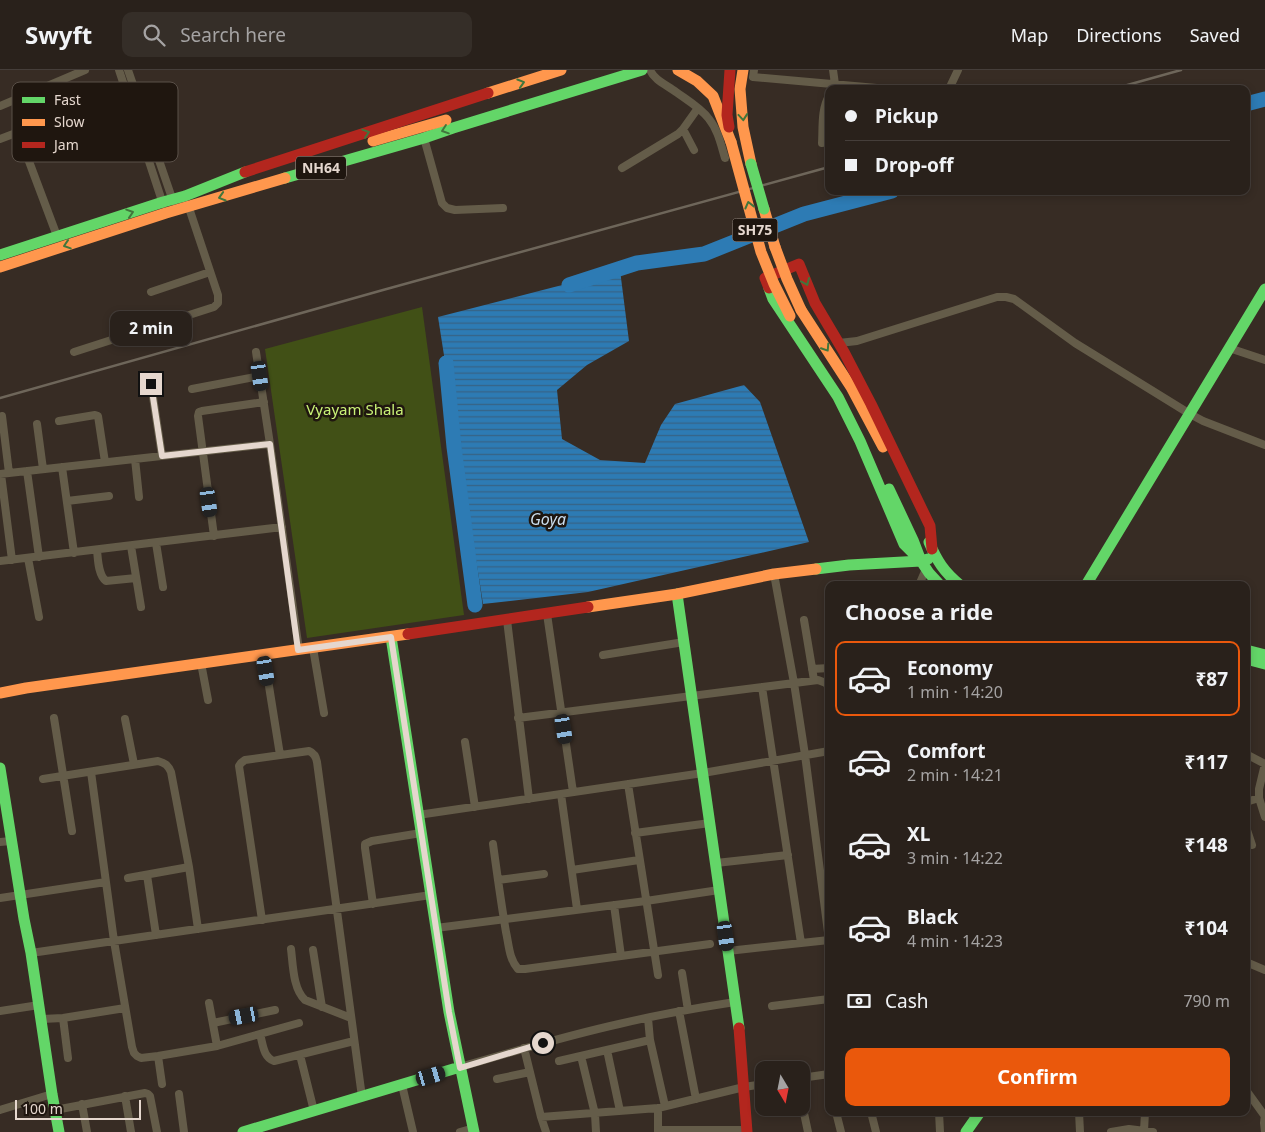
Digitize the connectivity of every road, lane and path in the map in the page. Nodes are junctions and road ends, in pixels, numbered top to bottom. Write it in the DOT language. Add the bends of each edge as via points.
graph roads {
  1 [pos="85,70"];
  2 [pos="119,70"];
  3 [pos="561,70"];
  4 [pos="611,70"];
  5 [pos="642,70"];
  6 [pos="650,70"];
  7 [pos="678,70"];
  8 [pos="730,70"];
  9 [pos="754,70"];
  10 [pos="833,70"];
  11 [pos="958,70"];
  12 [pos="744,72"];
  13 [pos="57,82"];
  14 [pos="126,82"];
  15 [pos="827,85"];
  16 [pos="836,85"];
  17 [pos="951,85"];
  18 [pos="12,101"];
  19 [pos="825,104"];
  20 [pos="0,106"];
  21 [pos="698,108"];
  22 [pos="684,128"];
  23 [pos="12,134"];
  24 [pos="0,138"];
  25 [pos="424,138"];
  26 [pos="731,142"];
  27 [pos="822,143"];
  28 [pos="694,150"];
  29 [pos="725,158"];
  30 [pos="29,162"];
  31 [pos="154,162"];
  32 [pos="622,168"];
  33 [pos="250,188"];
  34 [pos="186,202"];
  35 [pos="169,207"];
  36 [pos="503,208"];
  37 [pos="57,236"];
  38 [pos="0,255"];
  39 [pos="0,267"];
  40 [pos="210,272"];
  41 [pos="1265,288"];
  42 [pos="152,292"];
  43 [pos="841,348"];
  44 [pos="1229,348"];
  45 [pos="74,352"];
  46 [pos="256,352"];
  47 [pos="1265,360"];
  48 [pos="260,376"];
  49 [pos="151,384"];
  50 [pos="192,389"];
  51 [pos="264,402"];
  52 [pos="1190,414"];
  53 [pos="2,416"];
  54 [pos="58,421"];
  55 [pos="37,424"];
  56 [pos="3,444"];
  57 [pos="270,444"];
  58 [pos="1265,445"];
  59 [pos="203,451"];
  60 [pos="162,456"];
  61 [pos="135,459"];
  62 [pos="106,462"];
  63 [pos="62,467"];
  64 [pos="43,469"];
  65 [pos="28,471"];
  66 [pos="10,473"];
  67 [pos="0,474"];
  68 [pos="109,496"];
  69 [pos="139,497"];
  70 [pos="67,501"];
  71 [pos="282,528"];
  72 [pos="214,536"];
  73 [pos="156,543"];
  74 [pos="131,546"];
  75 [pos="97,550"];
  76 [pos="74,553"];
  77 [pos="934,553"];
  78 [pos="39,557"];
  79 [pos="28,558"];
  80 [pos="12,560"];
  81 [pos="0,561"];
  82 [pos="923,565"];
  83 [pos="774,574"];
  84 [pos="136,578"];
  85 [pos="920,581"];
  86 [pos="937,581"];
  87 [pos="954,581"];
  88 [pos="1088,581"];
  89 [pos="163,587"];
  90 [pos="677,594"];
  91 [pos="141,607"];
  92 [pos="547,614"];
  93 [pos="40,617"];
  94 [pos="507,620"];
  95 [pos="804,620"];
  96 [pos="391,637"];
  97 [pos="684,642"];
  98 [pos="313,648"];
  99 [pos="298,650"];
  100 [pos="1250,651"];
  101 [pos="264,655"];
  102 [pos="603,655"];
  103 [pos="1265,655"];
  104 [pos="1250,660"];
  105 [pos="201,663"];
  106 [pos="1265,664"];
  107 [pos="812,668"];
  108 [pos="825,668"];
  109 [pos="814,680"];
  110 [pos="794,683"];
  111 [pos="825,683"];
  112 [pos="762,687"];
  113 [pos="0,693"];
  114 [pos="692,696"];
  115 [pos="208,700"];
  116 [pos="324,713"];
  117 [pos="562,713"];
  118 [pos="54,718"];
  119 [pos="518,718"];
  120 [pos="125,719"];
  121 [pos="465,742"];
  122 [pos="825,752"];
  123 [pos="280,755"];
  124 [pos="805,755"];
  125 [pos="1250,756"];
  126 [pos="773,761"];
  127 [pos="134,764"];
  128 [pos="1265,764"];
  129 [pos="0,768"];
  130 [pos="91,772"];
  131 [pos="703,773"];
  132 [pos="63,776"];
  133 [pos="42,779"];
  134 [pos="628,784"];
  135 [pos="573,792"];
  136 [pos="561,794"];
  137 [pos="529,798"];
  138 [pos="1259,798"];
  139 [pos="1250,801"];
  140 [pos="475,807"];
  141 [pos="418,815"];
  142 [pos="1265,816"];
  143 [pos="710,823"];
  144 [pos="72,831"];
  145 [pos="421,833"];
  146 [pos="635,833"];
  147 [pos="1250,839"];
  148 [pos="6,842"];
  149 [pos="493,844"];
  150 [pos="1252,845"];
  151 [pos="788,855"];
  152 [pos="639,860"];
  153 [pos="716,863"];
  154 [pos="189,867"];
  155 [pos="572,870"];
  156 [pos="544,874"];
  157 [pos="147,875"];
  158 [pos="128,878"];
  159 [pos="498,880"];
  160 [pos="106,882"];
  161 [pos="719,890"];
  162 [pos="20,895"];
  163 [pos="431,895"];
  164 [pos="0,898"];
  165 [pos="646,901"];
  166 [pos="373,904"];
  167 [pos="614,904"];
  168 [pos="336,909"];
  169 [pos="577,909"];
  170 [pos="825,909"];
  171 [pos="504,919"];
  172 [pos="262,920"];
  173 [pos="436,928"];
  174 [pos="198,929"];
  175 [pos="156,935"];
  176 [pos="114,940"];
  177 [pos="825,940"];
  178 [pos="801,943"];
  179 [pos="710,944"];
  180 [pos="291,950"];
  181 [pos="313,950"];
  182 [pos="654,951"];
  183 [pos="728,951"];
  184 [pos="31,953"];
  185 [pos="621,956"];
  186 [pos="1250,964"];
  187 [pos="1265,970"];
  188 [pos="682,973"];
  189 [pos="658,975"];
  190 [pos="825,999"];
  191 [pos="735,1002"];
  192 [pos="209,1003"];
  193 [pos="39,1005"];
  194 [pos="772,1006"];
  195 [pos="322,1007"];
  196 [pos="126,1008"];
  197 [pos="275,1010"];
  198 [pos="688,1010"];
  199 [pos="0,1011"];
  200 [pos="679,1011"];
  201 [pos="42,1018"];
  202 [pos="63,1018"];
  203 [pos="351,1018"];
  204 [pos="648,1018"];
  205 [pos="213,1022"];
  206 [pos="299,1023"];
  207 [pos="260,1034"];
  208 [pos="650,1040"];
  209 [pos="354,1041"];
  210 [pos="217,1046"];
  211 [pos="524,1048"];
  212 [pos="607,1050"];
  213 [pos="300,1055"];
  214 [pos="158,1056"];
  215 [pos="581,1056"];
  216 [pos="68,1058"];
  217 [pos="559,1061"];
  218 [pos="460,1068"];
  219 [pos="530,1072"];
  220 [pos="825,1075"];
  221 [pos="810,1077"];
  222 [pos="497,1079"];
  223 [pos="162,1084"];
  224 [pos="402,1085"];
  225 [pos="755,1085"];
  226 [pos="744,1087"];
  227 [pos="52,1094"];
  228 [pos="179,1094"];
  229 [pos="1250,1095"];
  230 [pos="125,1096"];
  231 [pos="362,1097"];
  232 [pos="696,1099"];
  233 [pos="82,1104"];
  234 [pos="661,1107"];
  235 [pos="0,1110"];
  236 [pos="55,1110"];
  237 [pos="314,1111"];
  238 [pos="620,1111"];
  239 [pos="595,1114"];
  240 [pos="1265,1115"];
  241 [pos="805,1116"];
  242 [pos="837,1116"];
  243 [pos="872,1116"];
  244 [pos="939,1116"];
  245 [pos="977,1116"];
  246 [pos="1079,1116"];
  247 [pos="1145,1116"];
  248 [pos="541,1118"];
  249 [pos="474,1130"];
  250 [pos="658,1131"];
  251 [pos="747,1131"];
  252 [pos="1144,1131"];
  253 [pos="60,1132"];
  254 [pos="87,1132"];
  255 [pos="131,1132"];
  256 [pos="157,1132"];
  257 [pos="184,1132"];
  258 [pos="242,1132"];
  259 [pos="413,1132"];
  260 [pos="460,1132"];
  261 [pos="546,1132"];
  262 [pos="596,1132"];
  263 [pos="808,1132"];
  264 [pos="840,1132"];
  265 [pos="876,1132"];
  266 [pos="940,1132"];
  267 [pos="966,1132"];
  268 [pos="1080,1132"];
  269 [pos="1111,1132"];
  270 [pos="1153,1132"];
  271 [pos="1265,1132"];
  1 -- 13 [label="street"];
  2 -- 14 [label="street"];
  34 -- 3 [label="main road, NH64, one-way" via="245,172"];
  4 -- 33 [label="main road" via="293,164 260,176"];
  5 -- 25 [label="main road, NH64, one-way"];
  6 -- 21 [label="street" via="653,77"];
  7 -- 26 [label="main road" via="695,78 710,92"];
  8 -- 26 [label="main road, SH75" via="727,115"];
  9 -- 15 [label="street" via="753,77"];
  10 -- 16 [label="street"];
  11 -- 17 [label="street"];
  12 -- 77 [label="main road, SH75, one-way, bridge" via="740,89 751,164 786,279 801,310 851,387 876,433"];
  18 -- 20 [label="street"];
  19 -- 27 [label="street"];
  21 -- 22 [label="street"];
  21 -- 29 [label="street" via="714,126"];
  22 -- 28 [label="street"];
  22 -- 32 [label="street"];
  23 -- 24 [label="street"];
  25 -- 33 [label="main road, NH64"];
  25 -- 36 [label="street" via="442,203 447,208"];
  82 -- 26 [label="main road, SH75, one-way, bridge" via="843,394 790,316 774,284 761,252"];
  30 -- 37 [label="street"];
  31 -- 35 [label="street"];
  33 -- 34 [label="main road, NH64, one-way"];
  34 -- 35 [label="main road, NH64"];
  34 -- 40 [label="street"];
  37 -- 35 [label="main road, NH64, one-way"];
  35 -- 39 [label="main road, NH64, one-way"];
  37 -- 38 [label="main road, NH64"];
  40 -- 42 [label="street"];
  40 -- 45 [label="street" via="218,295 218,304 214,307"];
  41 -- 44 [label="main road"];
  43 -- 52 [label="street" via="997,297 1006,297 1014,299 1076,343"];
  43 -- 77 [label="main road" via="930,526"];
  82 -- 43 [label="main road, one-way" via="904,544 838,397 774,299 765,278 799,264 815,303"];
  44 -- 47 [label="street"];
  44 -- 52 [label="main road"];
  46 -- 48 [label="street"];
  48 -- 50 [label="street"];
  48 -- 51 [label="street"];
  49 -- 60 [label="street"];
  51 -- 57 [label="street"];
  51 -- 59 [label="street" via="199,412"];
  52 -- 58 [label="street"];
  52 -- 88 [label="main road"];
  53 -- 56 [label="street"];
  54 -- 62 [label="street" via="98,416"];
  55 -- 64 [label="street"];
  56 -- 66 [label="street"];
  57 -- 59 [label="street"];
  57 -- 71 [label="street"];
  59 -- 60 [label="street"];
  59 -- 72 [label="street"];
  60 -- 61 [label="street"];
  61 -- 62 [label="street"];
  61 -- 69 [label="street"];
  62 -- 63 [label="street"];
  63 -- 64 [label="street"];
  63 -- 70 [label="street"];
  64 -- 65 [label="street"];
  65 -- 66 [label="street"];
  65 -- 78 [label="street"];
  66 -- 67 [label="street"];
  67 -- 80 [label="street"];
  68 -- 70 [label="street"];
  70 -- 76 [label="street"];
  71 -- 72 [label="street"];
  71 -- 99 [label="street"];
  72 -- 73 [label="street"];
  73 -- 74 [label="street"];
  73 -- 89 [label="street"];
  74 -- 75 [label="street"];
  74 -- 84 [label="street"];
  75 -- 76 [label="street"];
  75 -- 84 [label="street" via="102,579 106,582"];
  76 -- 78 [label="street"];
  77 -- 82 [label="main road"];
  77 -- 87 [label="main road, SH75" via="941,568"];
  78 -- 79 [label="street"];
  79 -- 80 [label="street"];
  79 -- 93 [label="street"];
  80 -- 81 [label="street"];
  82 -- 83 [label="main road" via="849,565"];
  82 -- 85 [label="street"];
  82 -- 86 [label="main road, SH75"];
  83 -- 90 [label="main road"];
  83 -- 110 [label="street"];
  84 -- 91 [label="street"];
  90 -- 92 [label="main road"];
  90 -- 97 [label="main road"];
  92 -- 94 [label="main road"];
  92 -- 117 [label="street"];
  94 -- 96 [label="main road"];
  94 -- 119 [label="street"];
  95 -- 107 [label="street"];
  96 -- 98 [label="main road"];
  96 -- 141 [label="main road"];
  97 -- 102 [label="street"];
  97 -- 114 [label="main road"];
  98 -- 99 [label="main road"];
  98 -- 116 [label="street"];
  99 -- 101 [label="main road"];
  100 -- 103 [label="main road"];
  101 -- 105 [label="main road"];
  101 -- 123 [label="street"];
  104 -- 106 [label="main road"];
  105 -- 113 [label="main road"];
  105 -- 115 [label="street"];
  107 -- 108 [label="street"];
  107 -- 109 [label="street"];
  109 -- 110 [label="street"];
  109 -- 111 [label="street"];
  110 -- 112 [label="street"];
  110 -- 124 [label="street"];
  112 -- 114 [label="street"];
  112 -- 126 [label="street"];
  114 -- 117 [label="street"];
  114 -- 131 [label="main road"];
  117 -- 119 [label="street"];
  117 -- 135 [label="street"];
  118 -- 132 [label="street"];
  119 -- 137 [label="street"];
  120 -- 127 [label="street"];
  121 -- 140 [label="street"];
  122 -- 124 [label="street"];
  123 -- 168 [label="street" via="309,751 316,757"];
  123 -- 172 [label="street" via="245,760 239,766"];
  124 -- 126 [label="street"];
  124 -- 170 [label="street"];
  125 -- 128 [label="street"];
  126 -- 131 [label="street"];
  126 -- 151 [label="street"];
  127 -- 130 [label="street"];
  127 -- 154 [label="street" via="158,761 168,766"];
  128 -- 138 [label="street"];
  129 -- 148 [label="main road"];
  130 -- 132 [label="street"];
  130 -- 160 [label="street"];
  131 -- 134 [label="street"];
  131 -- 143 [label="main road"];
  132 -- 133 [label="street"];
  132 -- 144 [label="street"];
  134 -- 135 [label="street"];
  134 -- 146 [label="street"];
  135 -- 136 [label="street"];
  136 -- 137 [label="street"];
  136 -- 155 [label="street"];
  137 -- 140 [label="street"];
  138 -- 139 [label="street"];
  138 -- 142 [label="street"];
  140 -- 141 [label="street"];
  141 -- 145 [label="main road"];
  143 -- 146 [label="street"];
  143 -- 153 [label="main road"];
  145 -- 163 [label="main road"];
  145 -- 166 [label="street" via="366,844"];
  146 -- 152 [label="street"];
  147 -- 150 [label="street"];
  148 -- 162 [label="main road"];
  149 -- 159 [label="street"];
  151 -- 153 [label="street"];
  151 -- 178 [label="street"];
  152 -- 155 [label="street"];
  152 -- 165 [label="street"];
  153 -- 161 [label="main road"];
  154 -- 157 [label="street"];
  154 -- 174 [label="street"];
  155 -- 169 [label="street"];
  156 -- 159 [label="street"];
  157 -- 158 [label="street"];
  157 -- 175 [label="street"];
  159 -- 171 [label="street"];
  160 -- 162 [label="street"];
  160 -- 176 [label="street"];
  161 -- 165 [label="street"];
  161 -- 183 [label="main road"];
  162 -- 164 [label="street"];
  162 -- 184 [label="main road"];
  163 -- 166 [label="street"];
  163 -- 173 [label="main road"];
  165 -- 167 [label="street"];
  165 -- 182 [label="street"];
  166 -- 168 [label="street"];
  167 -- 169 [label="street"];
  167 -- 185 [label="street"];
  168 -- 172 [label="street"];
  168 -- 203 [label="street"];
  169 -- 171 [label="street"];
  171 -- 173 [label="street"];
  171 -- 185 [label="street" via="511,956 518,969"];
  172 -- 174 [label="street"];
  173 -- 218 [label="main road"];
  174 -- 175 [label="street"];
  175 -- 176 [label="street"];
  176 -- 184 [label="street"];
  176 -- 196 [label="street"];
  177 -- 178 [label="street"];
  178 -- 183 [label="street"];
  179 -- 182 [label="street"];
  180 -- 195 [label="street" via="300,995"];
  181 -- 195 [label="street"];
  182 -- 185 [label="street"];
  182 -- 189 [label="street"];
  183 -- 191 [label="main road"];
  184 -- 193 [label="main road"];
  186 -- 187 [label="street"];
  188 -- 198 [label="street"];
  190 -- 194 [label="street"];
  191 -- 198 [label="street"];
  191 -- 226 [label="main road"];
  192 -- 205 [label="street"];
  193 -- 199 [label="street"];
  193 -- 201 [label="main road"];
  195 -- 203 [label="street"];
  196 -- 202 [label="street"];
  196 -- 214 [label="street" via="134,1053 141,1058"];
  197 -- 205 [label="street"];
  198 -- 200 [label="street"];
  200 -- 204 [label="street"];
  200 -- 232 [label="street"];
  201 -- 202 [label="street"];
  201 -- 227 [label="main road"];
  202 -- 216 [label="street"];
  203 -- 209 [label="street"];
  204 -- 208 [label="street"];
  204 -- 211 [label="street"];
  205 -- 210 [label="street"];
  206 -- 207 [label="street"];
  207 -- 210 [label="street"];
  207 -- 213 [label="street" via="270,1060"];
  208 -- 212 [label="street"];
  208 -- 234 [label="street"];
  209 -- 213 [label="street"];
  209 -- 231 [label="street"];
  210 -- 214 [label="street"];
  211 -- 218 [label="street"];
  211 -- 219 [label="street"];
  212 -- 215 [label="street"];
  212 -- 238 [label="street"];
  213 -- 237 [label="street"];
  214 -- 223 [label="street"];
  215 -- 217 [label="street"];
  215 -- 239 [label="street"];
  218 -- 224 [label="main road"];
  218 -- 249 [label="main road"];
  219 -- 222 [label="street"];
  219 -- 248 [label="street"];
  220 -- 221 [label="street"];
  224 -- 231 [label="main road"];
  224 -- 259 [label="street"];
  225 -- 226 [label="street"];
  226 -- 232 [label="street"];
  226 -- 251 [label="main road"];
  227 -- 235 [label="street"];
  227 -- 236 [label="main road"];
  228 -- 257 [label="street"];
  229 -- 240 [label="street"];
  230 -- 233 [label="street"];
  230 -- 255 [label="street"];
  230 -- 256 [label="street" via="148,1094"];
  231 -- 237 [label="main road"];
  232 -- 234 [label="street"];
  233 -- 236 [label="street"];
  233 -- 254 [label="street"];
  234 -- 238 [label="street"];
  234 -- 250 [label="street"];
  236 -- 253 [label="main road"];
  237 -- 258 [label="main road"];
  238 -- 239 [label="street"];
  239 -- 248 [label="street"];
  239 -- 262 [label="street"];
  240 -- 271 [label="street"];
  241 -- 263 [label="street"];
  242 -- 264 [label="street"];
  243 -- 265 [label="street"];
  244 -- 266 [label="street"];
  245 -- 267 [label="main road"];
  246 -- 268 [label="street"];
  247 -- 252 [label="street"];
  248 -- 261 [label="street"];
  249 -- 260 [label="street"];
  250 -- 251 [label="street"];
  252 -- 269 [label="street"];
  252 -- 270 [label="street"];
}
